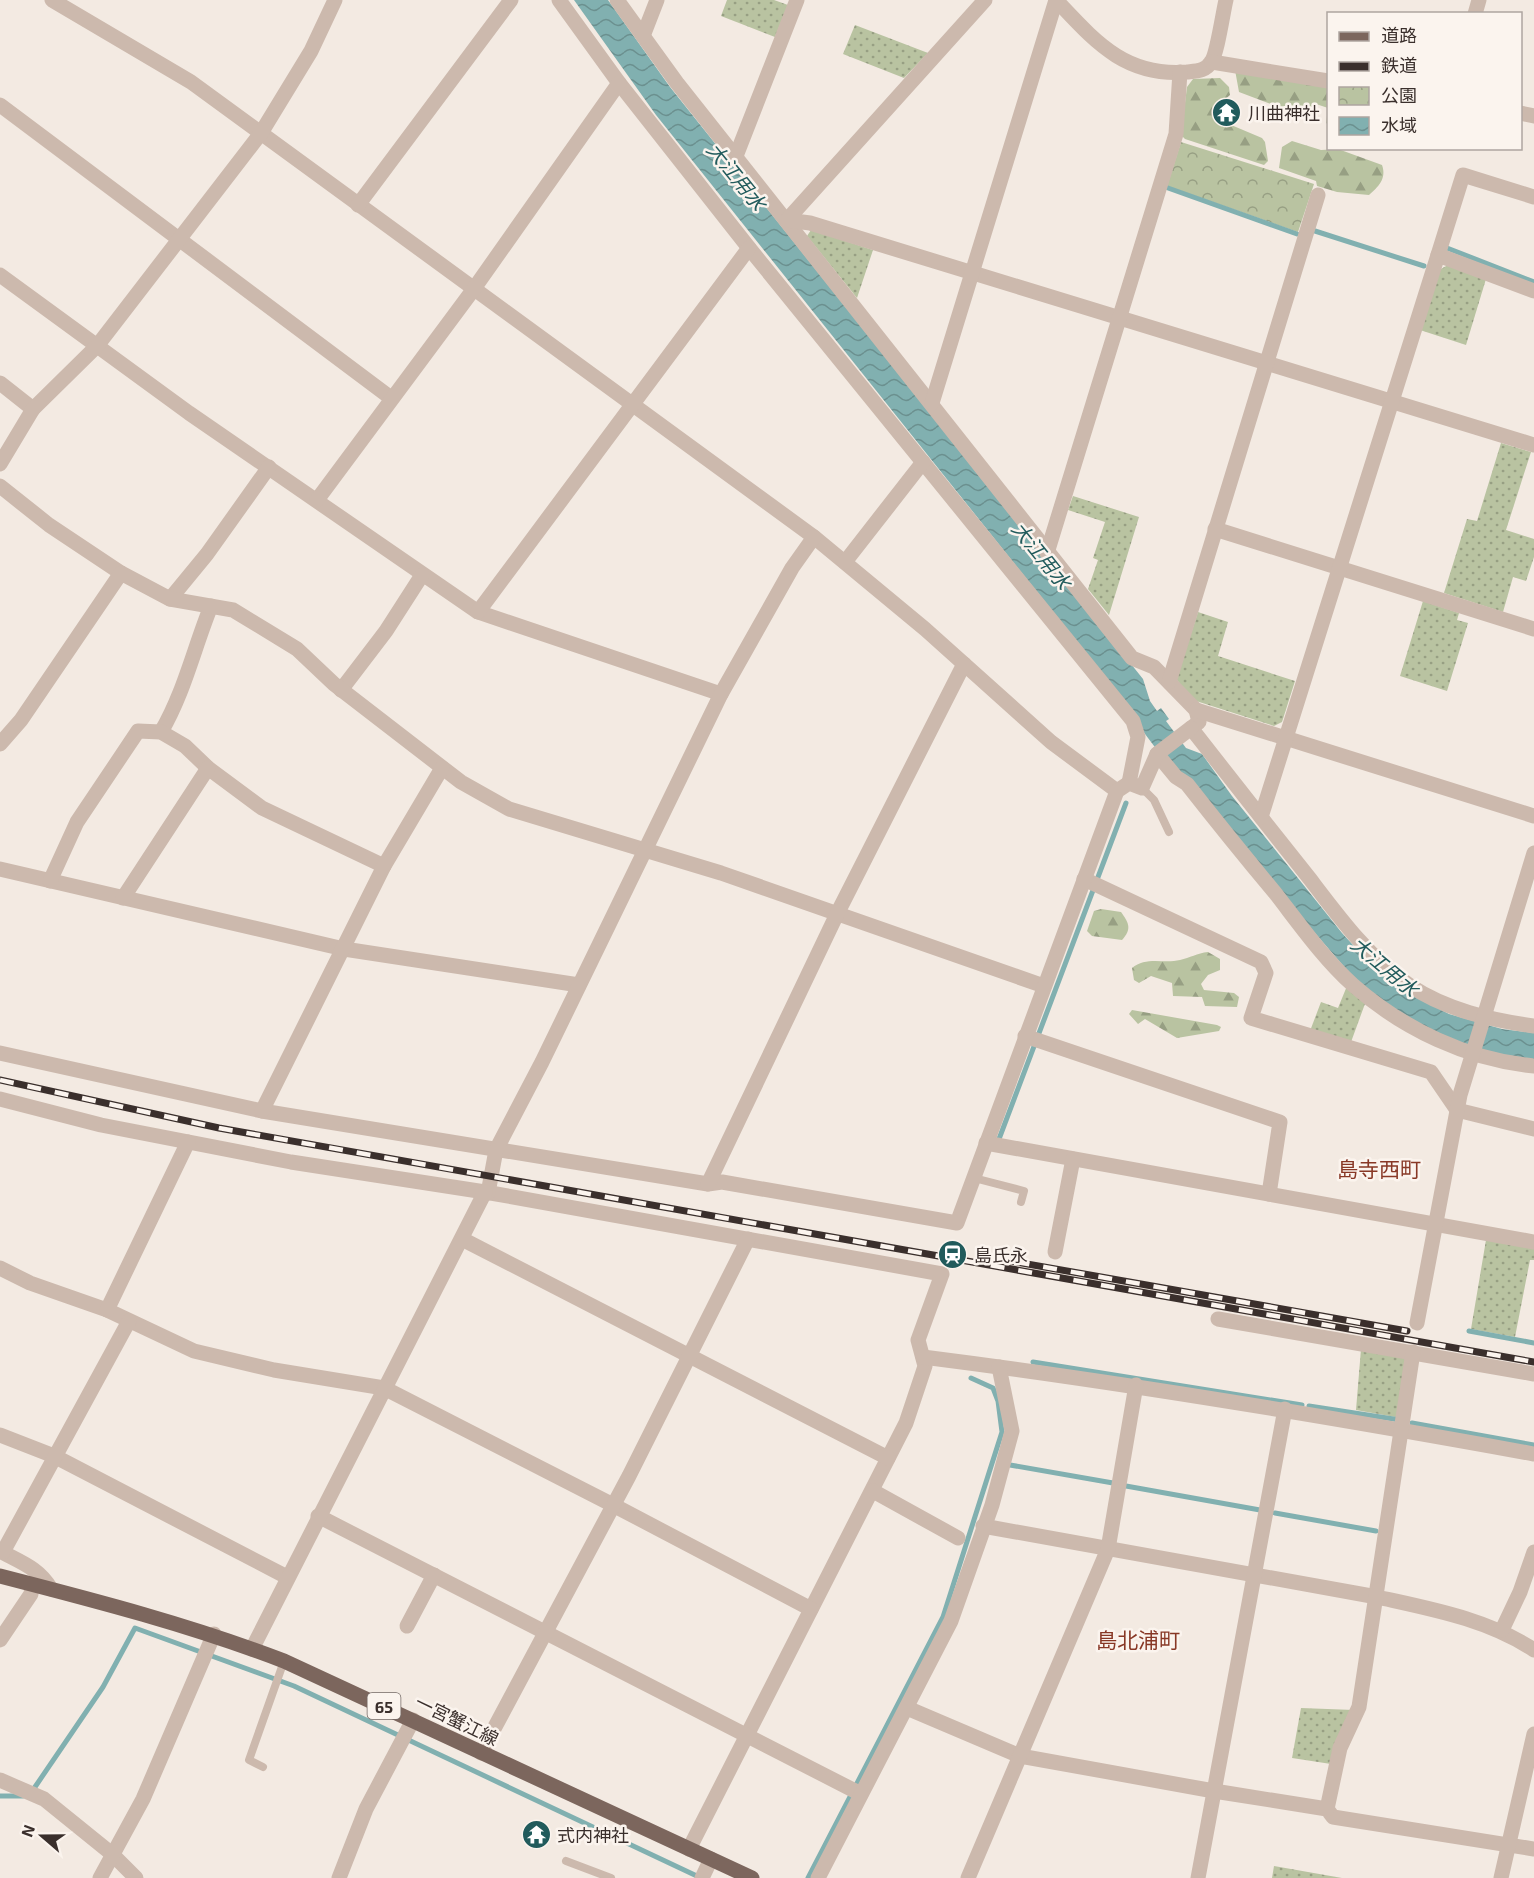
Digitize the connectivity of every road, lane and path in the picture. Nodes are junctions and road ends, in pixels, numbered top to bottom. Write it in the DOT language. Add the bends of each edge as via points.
graph roads {
  1 [pos="52,0"];
  2 [pos="335,0"];
  3 [pos="511,0"];
  4 [pos="559,0"];
  5 [pos="616,0"];
  6 [pos="657,0"];
  7 [pos="797,0"];
  8 [pos="985,0"];
  9 [pos="1056,0"];
  10 [pos="1226,0"];
  11 [pos="643,36"];
  12 [pos="1212,62"];
  13 [pos="1180,72"];
  14 [pos="1327,81"];
  15 [pos="619,83"];
  16 [pos="0,105"];
  17 [pos="261,133"];
  18 [pos="736,156"];
  19 [pos="1318,195"];
  20 [pos="1534,197"];
  21 [pos="358,205"];
  22 [pos="787,220"];
  23 [pos="181,240"];
  24 [pos="749,248"];
  25 [pos="1438,255"];
  26 [pos="972,272"];
  27 [pos="0,275"];
  28 [pos="473,290"];
  29 [pos="1534,291"];
  30 [pos="1120,318"];
  31 [pos="97,346"];
  32 [pos="1266,363"];
  33 [pos="0,384"];
  34 [pos="391,398"];
  35 [pos="1392,400"];
  36 [pos="932,403"];
  37 [pos="633,406"];
  38 [pos="33,409"];
  39 [pos="6,440"];
  40 [pos="1534,445"];
  41 [pos="923,462"];
  42 [pos="0,464"];
  43 [pos="269,467"];
  44 [pos="0,486"];
  45 [pos="317,500"];
  46 [pos="1215,529"];
  47 [pos="814,537"];
  48 [pos="1047,553"];
  49 [pos="845,562"];
  50 [pos="1339,568"];
  51 [pos="121,573"];
  52 [pos="422,575"];
  53 [pos="170,599"];
  54 [pos="211,606"];
  55 [pos="478,612"];
  56 [pos="1534,629"];
  57 [pos="964,664"];
  58 [pos="1169,682"];
  59 [pos="341,690"];
  60 [pos="721,694"];
  61 [pos="1196,710"];
  62 [pos="1187,731"];
  63 [pos="161,732"];
  64 [pos="1286,738"];
  65 [pos="0,744"];
  66 [pos="1157,754"];
  67 [pos="208,768"];
  68 [pos="442,768"];
  69 [pos="1130,787"];
  70 [pos="1534,816"];
  71 [pos="1261,817"];
  72 [pos="1169,832"];
  73 [pos="644,850"];
  74 [pos="1534,853"];
  75 [pos="384,866"];
  76 [pos="0,869"];
  77 [pos="50,881"];
  78 [pos="1092,883"];
  79 [pos="123,898"];
  80 [pos="837,914"];
  81 [pos="344,949"];
  82 [pos="579,986"];
  83 [pos="1044,986"];
  84 [pos="1482,1020"];
  85 [pos="1534,1026"];
  86 [pos="1033,1038"];
  87 [pos="0,1053"];
  88 [pos="1472,1053"];
  89 [pos="1534,1066"];
  90 [pos="0,1099"];
  91 [pos="1457,1110"];
  92 [pos="262,1111"];
  93 [pos="1534,1129"];
  94 [pos="188,1142"];
  95 [pos="986,1143"];
  96 [pos="496,1150"];
  97 [pos="1072,1159"];
  98 [pos="974,1178"];
  99 [pos="708,1184"];
  100 [pos="487,1192"];
  101 [pos="1269,1194"];
  102 [pos="1021,1202"];
  103 [pos="1435,1224"];
  104 [pos="462,1239"];
  105 [pos="748,1239"];
  106 [pos="1534,1242"];
  107 [pos="1055,1252"];
  108 [pos="0,1268"];
  109 [pos="107,1310"];
  110 [pos="1218,1319"];
  111 [pos="129,1321"];
  112 [pos="1417,1323"];
  113 [pos="1413,1352"];
  114 [pos="689,1356"];
  115 [pos="923,1357"];
  116 [pos="999,1367"];
  117 [pos="1534,1374"];
  118 [pos="1136,1385"];
  119 [pos="384,1388"];
  120 [pos="1285,1409"];
  121 [pos="1402,1430"];
  122 [pos="0,1435"];
  123 [pos="1534,1455"];
  124 [pos="54,1456"];
  125 [pos="888,1458"];
  126 [pos="873,1491"];
  127 [pos="613,1504"];
  128 [pos="318,1516"];
  129 [pos="983,1526"];
  130 [pos="958,1538"];
  131 [pos="1108,1550"];
  132 [pos="1,1551"];
  133 [pos="1534,1552"];
  134 [pos="434,1575"];
  135 [pos="0,1576"];
  136 [pos="1254,1576"];
  137 [pos="287,1577"];
  138 [pos="32,1585"];
  139 [pos="51,1589"];
  140 [pos="1377,1597"];
  141 [pos="811,1609"];
  142 [pos="407,1626"];
  143 [pos="1502,1630"];
  144 [pos="546,1632"];
  145 [pos="0,1640"];
  146 [pos="212,1640"];
  147 [pos="252,1648"];
  148 [pos="1534,1650"];
  149 [pos="282,1667"];
  150 [pos="907,1708"];
  151 [pos="411,1725"];
  152 [pos="1534,1734"];
  153 [pos="746,1736"];
  154 [pos="481,1753"];
  155 [pos="1020,1756"];
  156 [pos="263,1767"];
  157 [pos="0,1780"];
  158 [pos="856,1791"];
  159 [pos="1214,1791"];
  160 [pos="1327,1809"];
  161 [pos="1507,1846"];
  162 [pos="689,1849"];
  163 [pos="1534,1849"];
  164 [pos="112,1854"];
  165 [pos="566,1861"];
  166 [pos="706,1870"];
  167 [pos="972,1877"];
  168 [pos="100,1878"];
  169 [pos="136,1878"];
  170 [pos="339,1878"];
  171 [pos="611,1878"];
  172 [pos="752,1878"];
  173 [pos="818,1878"];
  174 [pos="1198,1878"];
  175 [pos="1501,1878"];
  1 -- 17 [label="street" via="191,82"];
  2 -- 17 [label="street" via="311,51"];
  3 -- 21 [label="street"];
  4 -- 15 [label="street"];
  5 -- 11 [label="street"];
  6 -- 11 [label="street"];
  7 -- 18 [label="street"];
  8 -- 22 [label="street"];
  9 -- 13 [label="street" via="1117,58"];
  9 -- 26 [label="street"];
  10 -- 12 [label="street"];
  11 -- 18 [label="street"];
  12 -- 13 [label="street" via="1202,70"];
  12 -- 14 [label="street"];
  13 -- 30 [label="street" via="1176,134"];
  15 -- 24 [label="street"];
  15 -- 28 [label="street"];
  16 -- 23 [label="street"];
  17 -- 21 [label="street"];
  17 -- 23 [label="street"];
  18 -- 22 [label="street"];
  19 -- 32 [label="street"];
  20 -- 25 [label="street" via="1463,175"];
  21 -- 28 [label="street"];
  22 -- 26 [label="street" via="810,223"];
  22 -- 36 [label="street"];
  23 -- 31 [label="street"];
  23 -- 34 [label="street"];
  24 -- 37 [label="street"];
  24 -- 41 [label="street"];
  25 -- 29 [label="street"];
  25 -- 35 [label="street"];
  26 -- 30 [label="street"];
  26 -- 36 [label="street"];
  27 -- 31 [label="street"];
  28 -- 34 [label="street"];
  28 -- 37 [label="street"];
  30 -- 32 [label="street"];
  30 -- 48 [label="street"];
  31 -- 38 [label="street"];
  31 -- 43 [label="street"];
  32 -- 35 [label="street"];
  32 -- 46 [label="street"];
  33 -- 38 [label="street"];
  34 -- 45 [label="street"];
  35 -- 40 [label="street"];
  35 -- 50 [label="street"];
  36 -- 48 [label="street"];
  37 -- 47 [label="street"];
  37 -- 55 [label="street"];
  38 -- 39 [label="street"];
  39 -- 42 [label="street"];
  41 -- 49 [label="street"];
  41 -- 69 [label="street" via="1132,721 1138,737"];
  43 -- 45 [label="street"];
  43 -- 53 [label="street"];
  44 -- 51 [label="street" via="49,525"];
  45 -- 52 [label="street"];
  46 -- 50 [label="street"];
  46 -- 58 [label="street"];
  47 -- 49 [label="street"];
  47 -- 60 [label="street" via="792,568"];
  48 -- 58 [label="street" via="1132,658 1154,667"];
  49 -- 57 [label="street"];
  50 -- 56 [label="street"];
  50 -- 64 [label="street"];
  51 -- 53 [label="street"];
  51 -- 65 [label="street" via="21,720"];
  52 -- 55 [label="street"];
  52 -- 59 [label="street"];
  53 -- 54 [label="street"];
  54 -- 59 [label="street" via="233,610 297,650"];
  54 -- 63 [label="street" via="175,708"];
  55 -- 60 [label="street"];
  57 -- 69 [label="street" via="1051,742"];
  57 -- 80 [label="street"];
  58 -- 61 [label="street"];
  59 -- 68 [label="street"];
  60 -- 73 [label="street"];
  61 -- 62 [label="street" via="1199,722"];
  61 -- 64 [label="street"];
  62 -- 66 [label="street"];
  62 -- 71 [label="street"];
  63 -- 67 [label="street" via="185,746"];
  63 -- 77 [label="street" via="138,731 77,822"];
  64 -- 70 [label="street"];
  64 -- 71 [label="street"];
  66 -- 69 [label="street"];
  66 -- 88 [label="street" via="1187,784 1352,984 1426,1035"];
  67 -- 75 [label="street" via="262,808"];
  67 -- 79 [label="street"];
  68 -- 73 [label="street" via="509,809"];
  68 -- 75 [label="street"];
  69 -- 72 [label="lane" via="1154,800"];
  69 -- 78 [label="street"];
  71 -- 84 [label="street" via="1348,927 1386,968 1410,986"];
  73 -- 80 [label="street"];
  73 -- 82 [label="street"];
  74 -- 84 [label="street"];
  75 -- 81 [label="street"];
  76 -- 77 [label="street"];
  77 -- 79 [label="street"];
  78 -- 83 [label="street"];
  78 -- 91 [label="street" via="1261,962 1266,973 1251,1018 1431,1072"];
  79 -- 81 [label="street"];
  80 -- 83 [label="street"];
  80 -- 99 [label="street"];
  81 -- 82 [label="street"];
  81 -- 92 [label="street"];
  82 -- 96 [label="street"];
  83 -- 86 [label="street"];
  84 -- 85 [label="street"];
  84 -- 88 [label="street"];
  86 -- 95 [label="street"];
  86 -- 101 [label="street" via="1280,1122"];
  87 -- 92 [label="street"];
  88 -- 89 [label="street"];
  88 -- 91 [label="street"];
  90 -- 94 [label="street"];
  91 -- 93 [label="street"];
  91 -- 103 [label="street"];
  92 -- 96 [label="street"];
  94 -- 100 [label="street"];
  94 -- 109 [label="street"];
  95 -- 97 [label="street"];
  95 -- 98 [label="street"];
  96 -- 99 [label="street"];
  96 -- 100 [label="street"];
  97 -- 101 [label="street"];
  97 -- 107 [label="street"];
  98 -- 99 [label="street" via="957,1223 722,1182"];
  98 -- 102 [label="lane" via="1024,1191"];
  100 -- 104 [label="street"];
  100 -- 105 [label="street"];
  101 -- 103 [label="street"];
  103 -- 106 [label="street"];
  103 -- 112 [label="street"];
  104 -- 114 [label="street"];
  104 -- 119 [label="street"];
  105 -- 114 [label="street"];
  105 -- 115 [label="street" via="942,1274 918,1340"];
  108 -- 109 [label="street" via="30,1283"];
  109 -- 111 [label="street"];
  110 -- 113 [label="street"];
  111 -- 119 [label="street" via="194,1351 274,1370"];
  111 -- 124 [label="street"];
  113 -- 117 [label="street"];
  113 -- 121 [label="street"];
  114 -- 125 [label="street"];
  114 -- 127 [label="street"];
  115 -- 116 [label="street"];
  115 -- 125 [label="street" via="925,1366 906,1423"];
  116 -- 118 [label="street"];
  116 -- 129 [label="street" via="1012,1431"];
  118 -- 120 [label="street"];
  118 -- 131 [label="street"];
  119 -- 127 [label="street"];
  119 -- 128 [label="street"];
  120 -- 121 [label="street"];
  120 -- 136 [label="street"];
  121 -- 123 [label="street"];
  121 -- 140 [label="street"];
  122 -- 124 [label="street"];
  124 -- 132 [label="street"];
  124 -- 137 [label="street"];
  125 -- 126 [label="street"];
  126 -- 130 [label="street"];
  126 -- 141 [label="street"];
  127 -- 141 [label="street"];
  127 -- 144 [label="street"];
  128 -- 134 [label="street"];
  128 -- 137 [label="street"];
  129 -- 131 [label="street"];
  129 -- 150 [label="street" via="951,1621"];
  131 -- 136 [label="street"];
  131 -- 155 [label="street"];
  132 -- 139 [label="street" via="44,1576"];
  133 -- 143 [label="street"];
  134 -- 142 [label="street"];
  134 -- 144 [label="street"];
  135 -- 138 [label="main road, 一宮蟹江線 / 65"];
  136 -- 140 [label="street"];
  136 -- 159 [label="street"];
  137 -- 147 [label="street"];
  138 -- 139 [label="main road, 一宮蟹江線 / 65"];
  138 -- 145 [label="street" via="31,1594"];
  139 -- 146 [label="main road, 一宮蟹江線 / 65" via="141,1612"];
  140 -- 143 [label="street"];
  140 -- 160 [label="street" via="1359,1707 1340,1748"];
  141 -- 153 [label="street"];
  143 -- 148 [label="street"];
  144 -- 153 [label="street"];
  144 -- 154 [label="street"];
  146 -- 147 [label="main road, 一宮蟹江線 / 65"];
  146 -- 164 [label="street" via="142,1799"];
  147 -- 149 [label="main road, 一宮蟹江線 / 65"];
  149 -- 151 [label="main road, 一宮蟹江線 / 65"];
  149 -- 156 [label="lane" via="249,1760"];
  150 -- 155 [label="street"];
  150 -- 158 [label="street"];
  151 -- 154 [label="main road, 一宮蟹江線 / 65"];
  151 -- 170 [label="street" via="366,1809"];
  152 -- 161 [label="street"];
  153 -- 158 [label="street"];
  153 -- 162 [label="street"];
  154 -- 162 [label="main road, 一宮蟹江線 / 65"];
  155 -- 159 [label="street"];
  155 -- 167 [label="street"];
  157 -- 164 [label="street" via="44,1799"];
  158 -- 173 [label="street"];
  159 -- 160 [label="street"];
  159 -- 174 [label="street"];
  160 -- 161 [label="street" via="1333,1817"];
  161 -- 163 [label="street"];
  161 -- 175 [label="street"];
  162 -- 166 [label="main road, 一宮蟹江線 / 65"];
  164 -- 168 [label="street"];
  164 -- 169 [label="street"];
  165 -- 171 [label="lane"];
  166 -- 172 [label="main road, 一宮蟹江線 / 65"];
}
